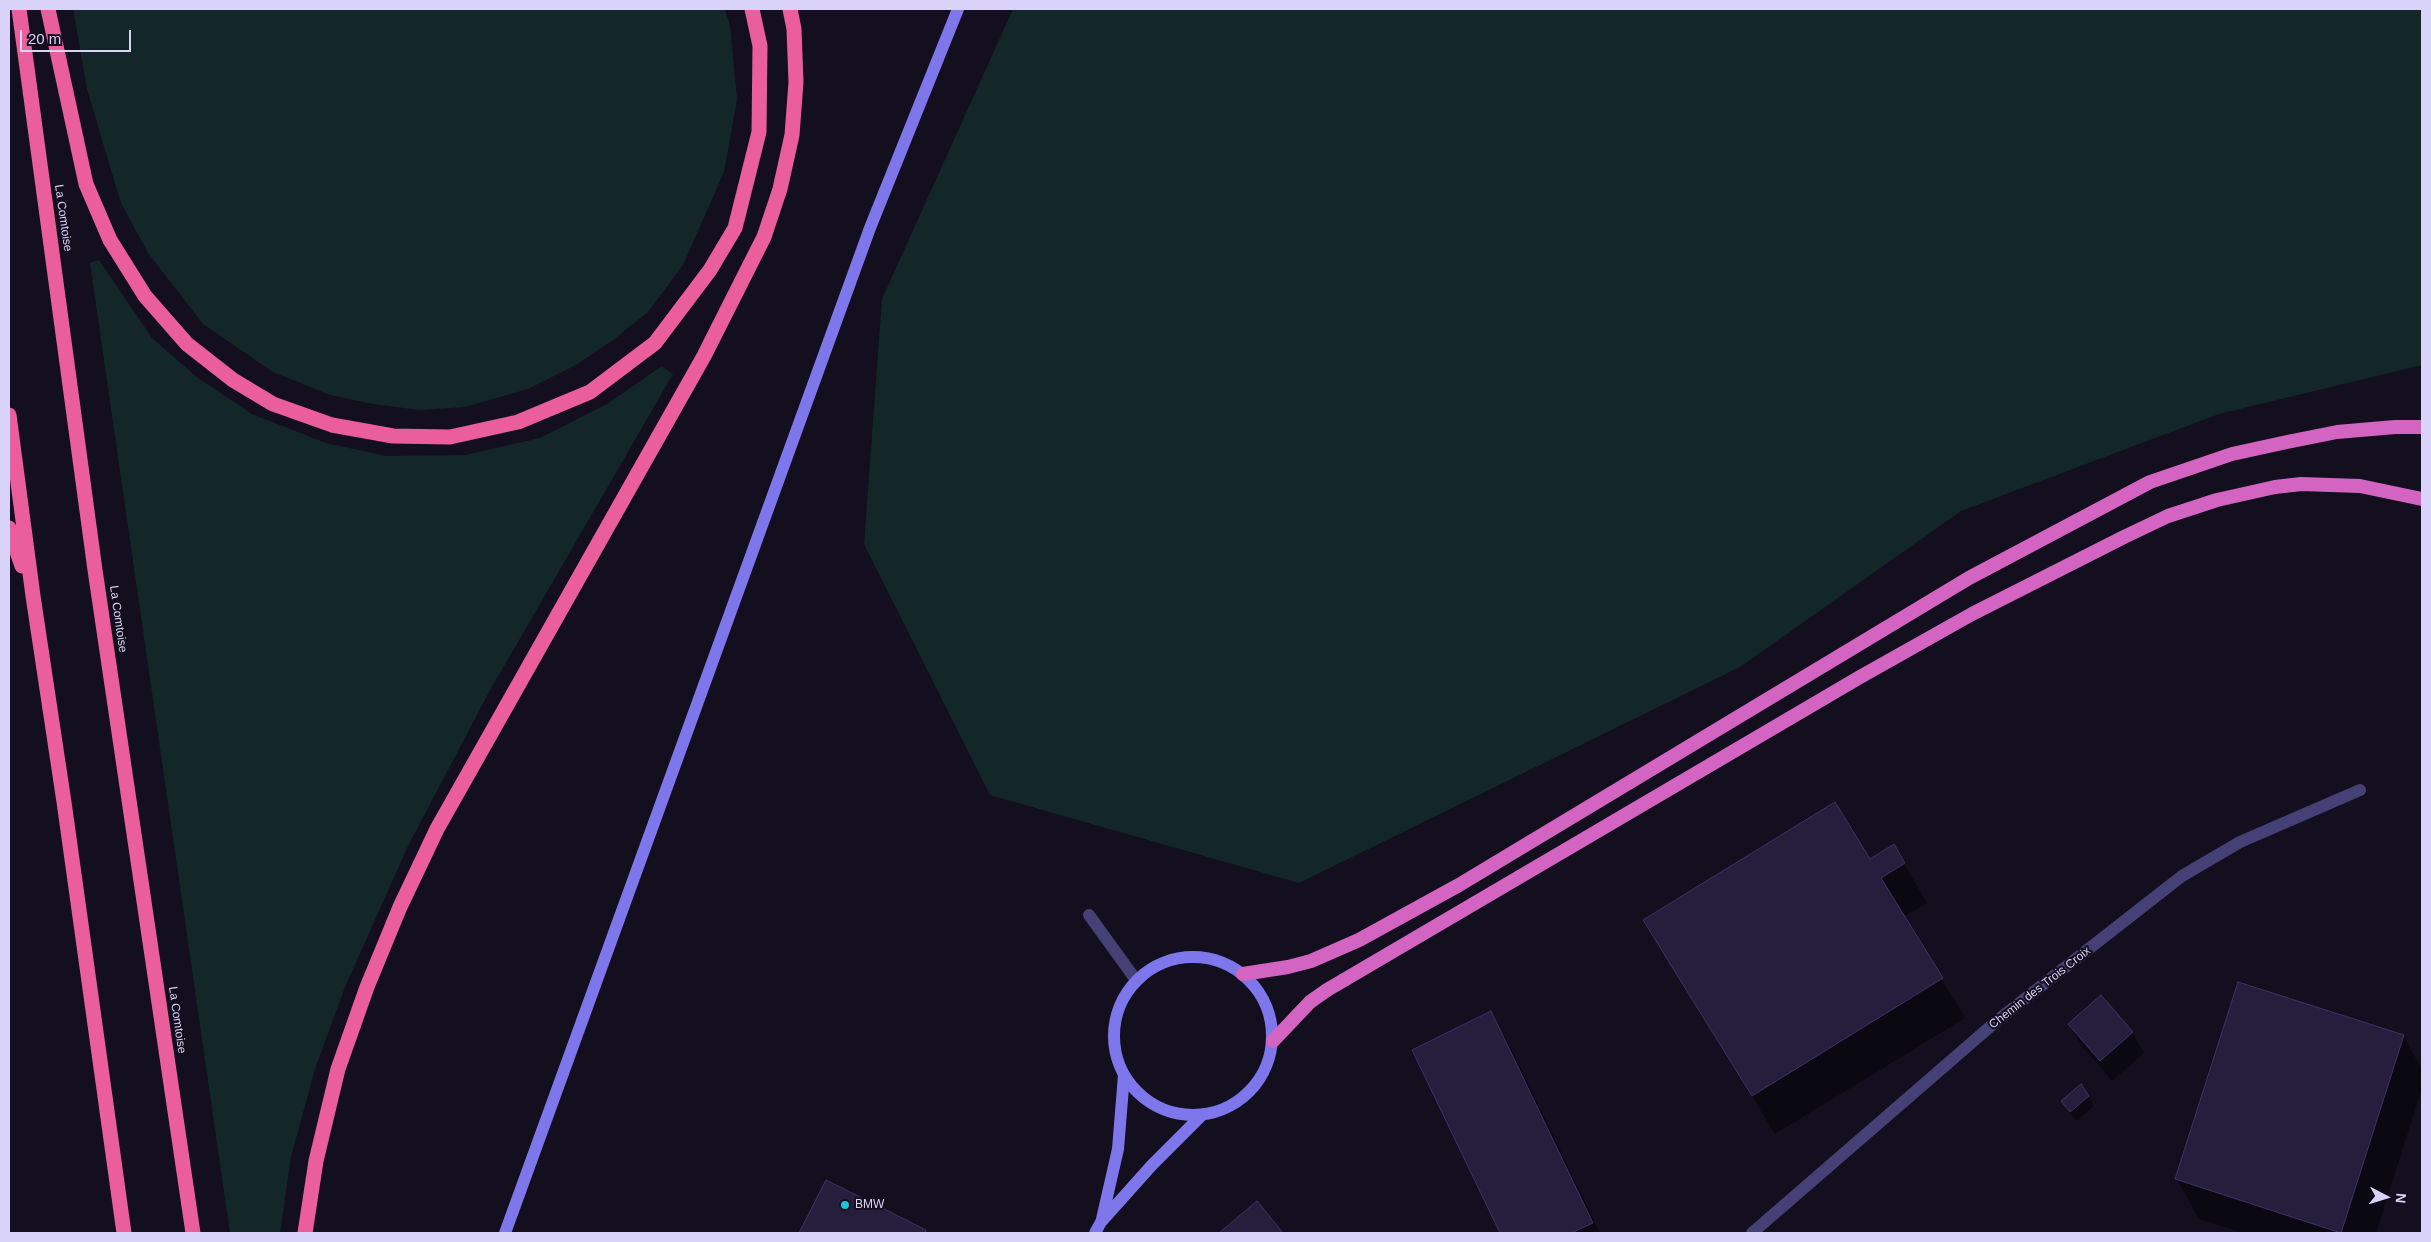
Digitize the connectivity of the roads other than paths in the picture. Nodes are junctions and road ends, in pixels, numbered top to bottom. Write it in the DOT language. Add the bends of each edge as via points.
graph roads {
  1 [pos="19,9"];
  2 [pos="48,9"];
  3 [pos="752,9"];
  4 [pos="790,9"];
  5 [pos="958,9"];
  6 [pos="9,415"];
  7 [pos="2422,427"];
  8 [pos="2422,499"];
  9 [pos="9,528"];
  10 [pos="33,596"];
  11 [pos="2360,790"];
  12 [pos="1089,915"];
  13 [pos="1243,974"];
  14 [pos="1136,980"];
  15 [pos="1273,1041"];
  16 [pos="1124,1075"];
  17 [pos="1202,1115"];
  18 [pos="1102,1222"];
  19 [pos="124,1233"];
  20 [pos="193,1233"];
  21 [pos="305,1233"];
  22 [pos="505,1233"];
  23 [pos="1095,1233"];
  24 [pos="1752,1233"];
  1 -- 20 [label="highway, La Comtoise" via="95,570"];
  2 -- 3 [label="highway" via="86,184 110,240 145,296 187,344 233,380 273,404 332,425 393,436 450,437 518,422 590,392 655,343 710,270 735,228 759,132 760,46"];
  4 -- 21 [label="highway" via="796,82 792,135 764,238 704,356 437,829 400,907 366,987 338,1069 316,1161"];
  5 -- 22 [label="main road" via="870,228"];
  6 -- 10 [label="highway"];
  7 -- 13 [label="highway" via="2337,432 2287,442 2232,454 2150,482 1968,578 1459,885 1359,940 1311,961"];
  8 -- 15 [label="highway" via="2360,486 2301,484 2217,500 2168,516 1972,614 1334,986 1310,1002"];
  9 -- 10 [label="highway"];
  10 -- 19 [label="highway"];
  11 -- 24 [label="street, Chemin des Trois Croix" via="2240,842 2182,876 1999,1019"];
  12 -- 14 [label="street"];
  13 -- 14 [label="main road" via="1223,962 1200,956 1177,958 1155,966"];
  13 -- 15 [label="main road" via="1258,990 1268,1011"];
  14 -- 16 [label="main road" via="1121,1002 1114,1026 1115,1051"];
  15 -- 17 [label="main road" via="1261,1078 1246,1096 1225,1109"];
  16 -- 17 [label="main road" via="1138,1094 1157,1108 1179,1115"];
  16 -- 18 [label="main road" via="1118,1149"];
  17 -- 18 [label="main road"];
  18 -- 23 [label="main road"];
}
